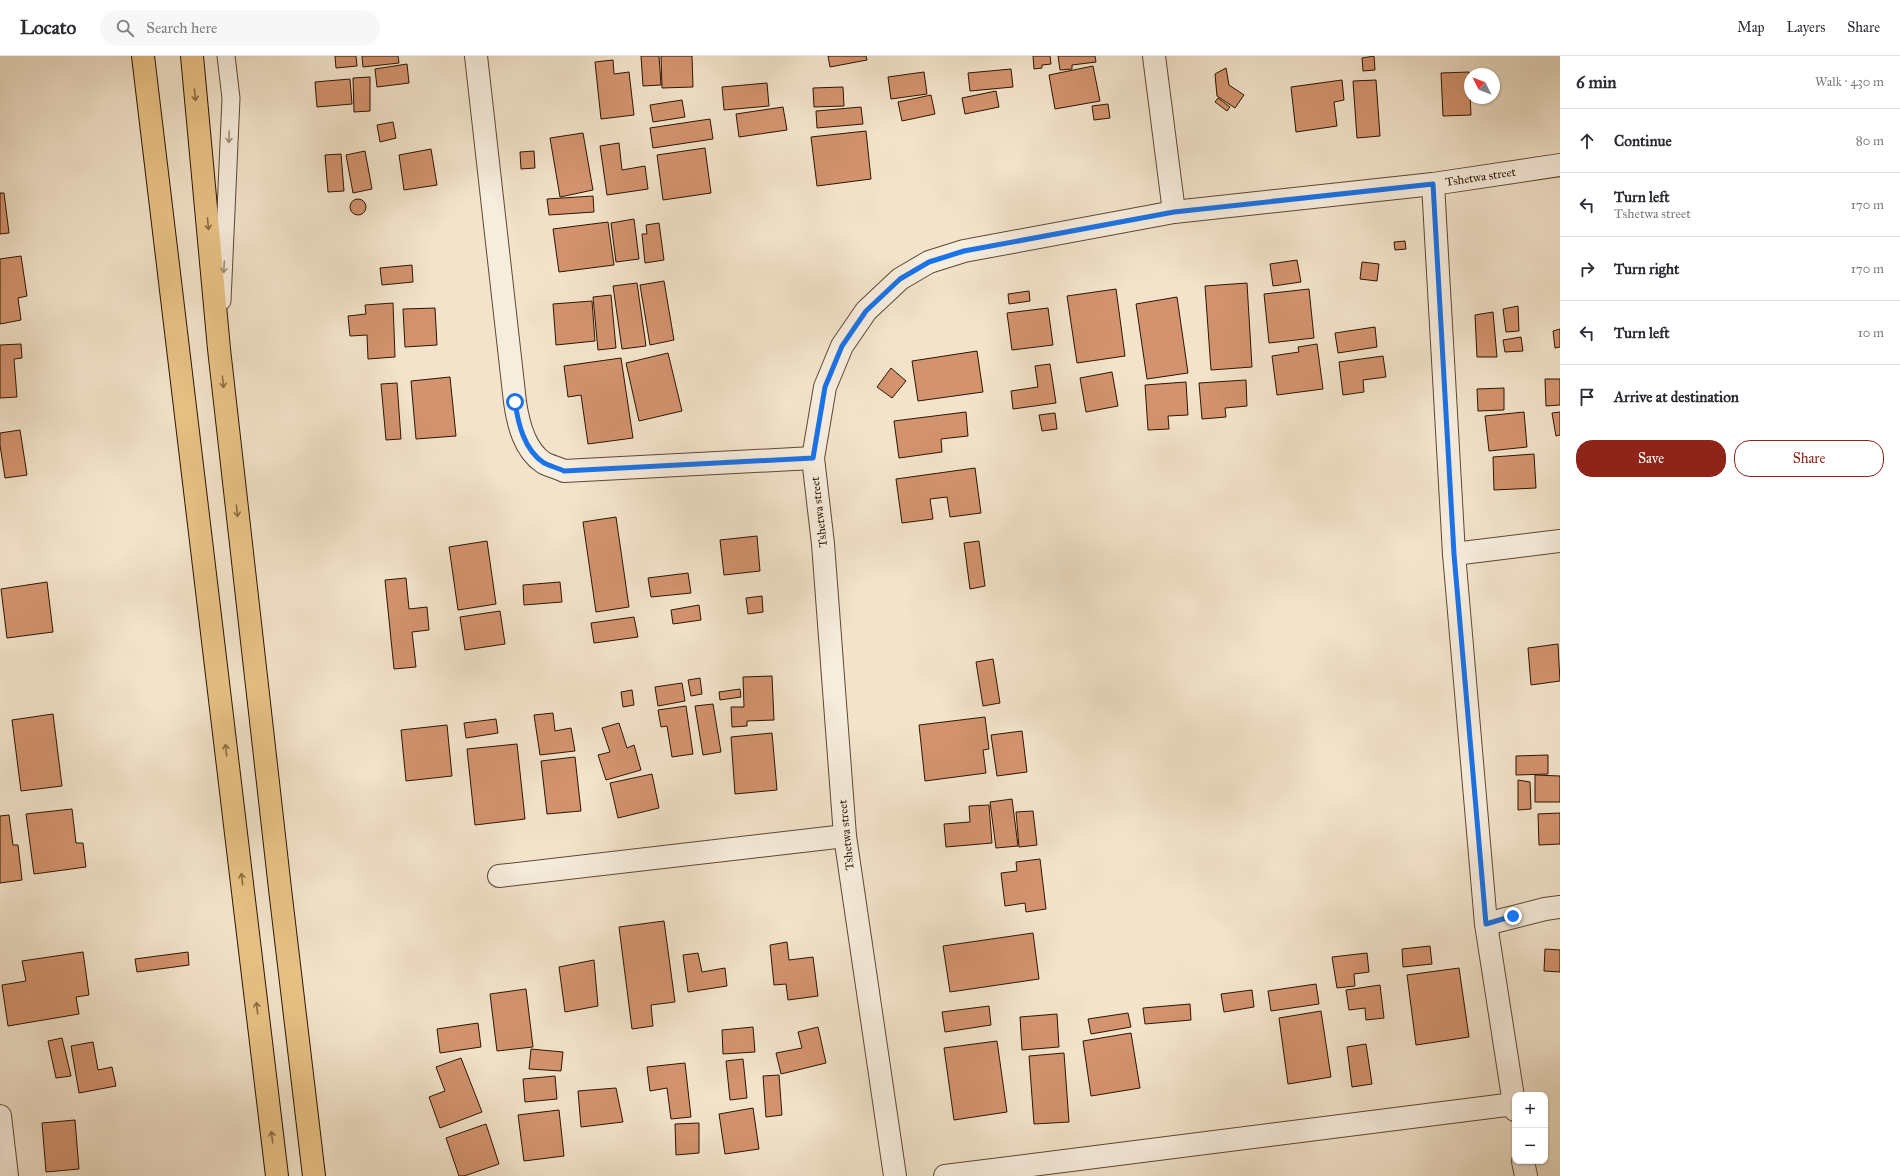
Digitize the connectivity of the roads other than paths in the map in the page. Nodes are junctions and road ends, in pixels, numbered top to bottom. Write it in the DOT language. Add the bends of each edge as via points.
graph roads {
  1 [pos="143,56"];
  2 [pos="192,56"];
  3 [pos="226,56"];
  4 [pos="476,56"];
  5 [pos="1154,56"];
  6 [pos="1560,165"];
  7 [pos="1433,184"];
  8 [pos="1174,212"];
  9 [pos="219,349"];
  10 [pos="813,458"];
  11 [pos="1560,541"];
  12 [pos="1454,554"];
  13 [pos="845,836"];
  14 [pos="499,876"];
  15 [pos="1560,907"];
  16 [pos="1486,924"];
  17 [pos="1512,1094"];
  18 [pos="1512,1107"];
  19 [pos="0,1116"];
  20 [pos="1524,1164"];
  21 [pos="7,1176"];
  22 [pos="277,1176"];
  23 [pos="314,1176"];
  24 [pos="895,1176"];
  25 [pos="945,1176"];
  26 [pos="1526,1176"];
  22 -- 1 [label="main road, one-way"];
  2 -- 9 [label="main road, one-way"];
  3 -- 9 [label="lane, one-way" via="231,98"];
  4 -- 10 [label="street" via="518,424 531,449 544,463 564,471"];
  5 -- 8 [label="street"];
  6 -- 7 [label="street, Tshetwa street"];
  7 -- 8 [label="street, Tshetwa street"];
  7 -- 12 [label="street"];
  8 -- 10 [label="street, Tshetwa street" via="964,251 929,262 900,279 866,311 842,346 825,387"];
  9 -- 23 [label="main road, one-way"];
  10 -- 13 [label="street, Tshetwa street" via="823,544"];
  11 -- 12 [label="street"];
  12 -- 16 [label="street"];
  13 -- 14 [label="street"];
  13 -- 24 [label="street, Tshetwa street"];
  15 -- 16 [label="street"];
  16 -- 17 [label="street"];
  18 -- 25 [label="street"];
  19 -- 21 [label="street"];
  20 -- 26 [label="street"];
}
